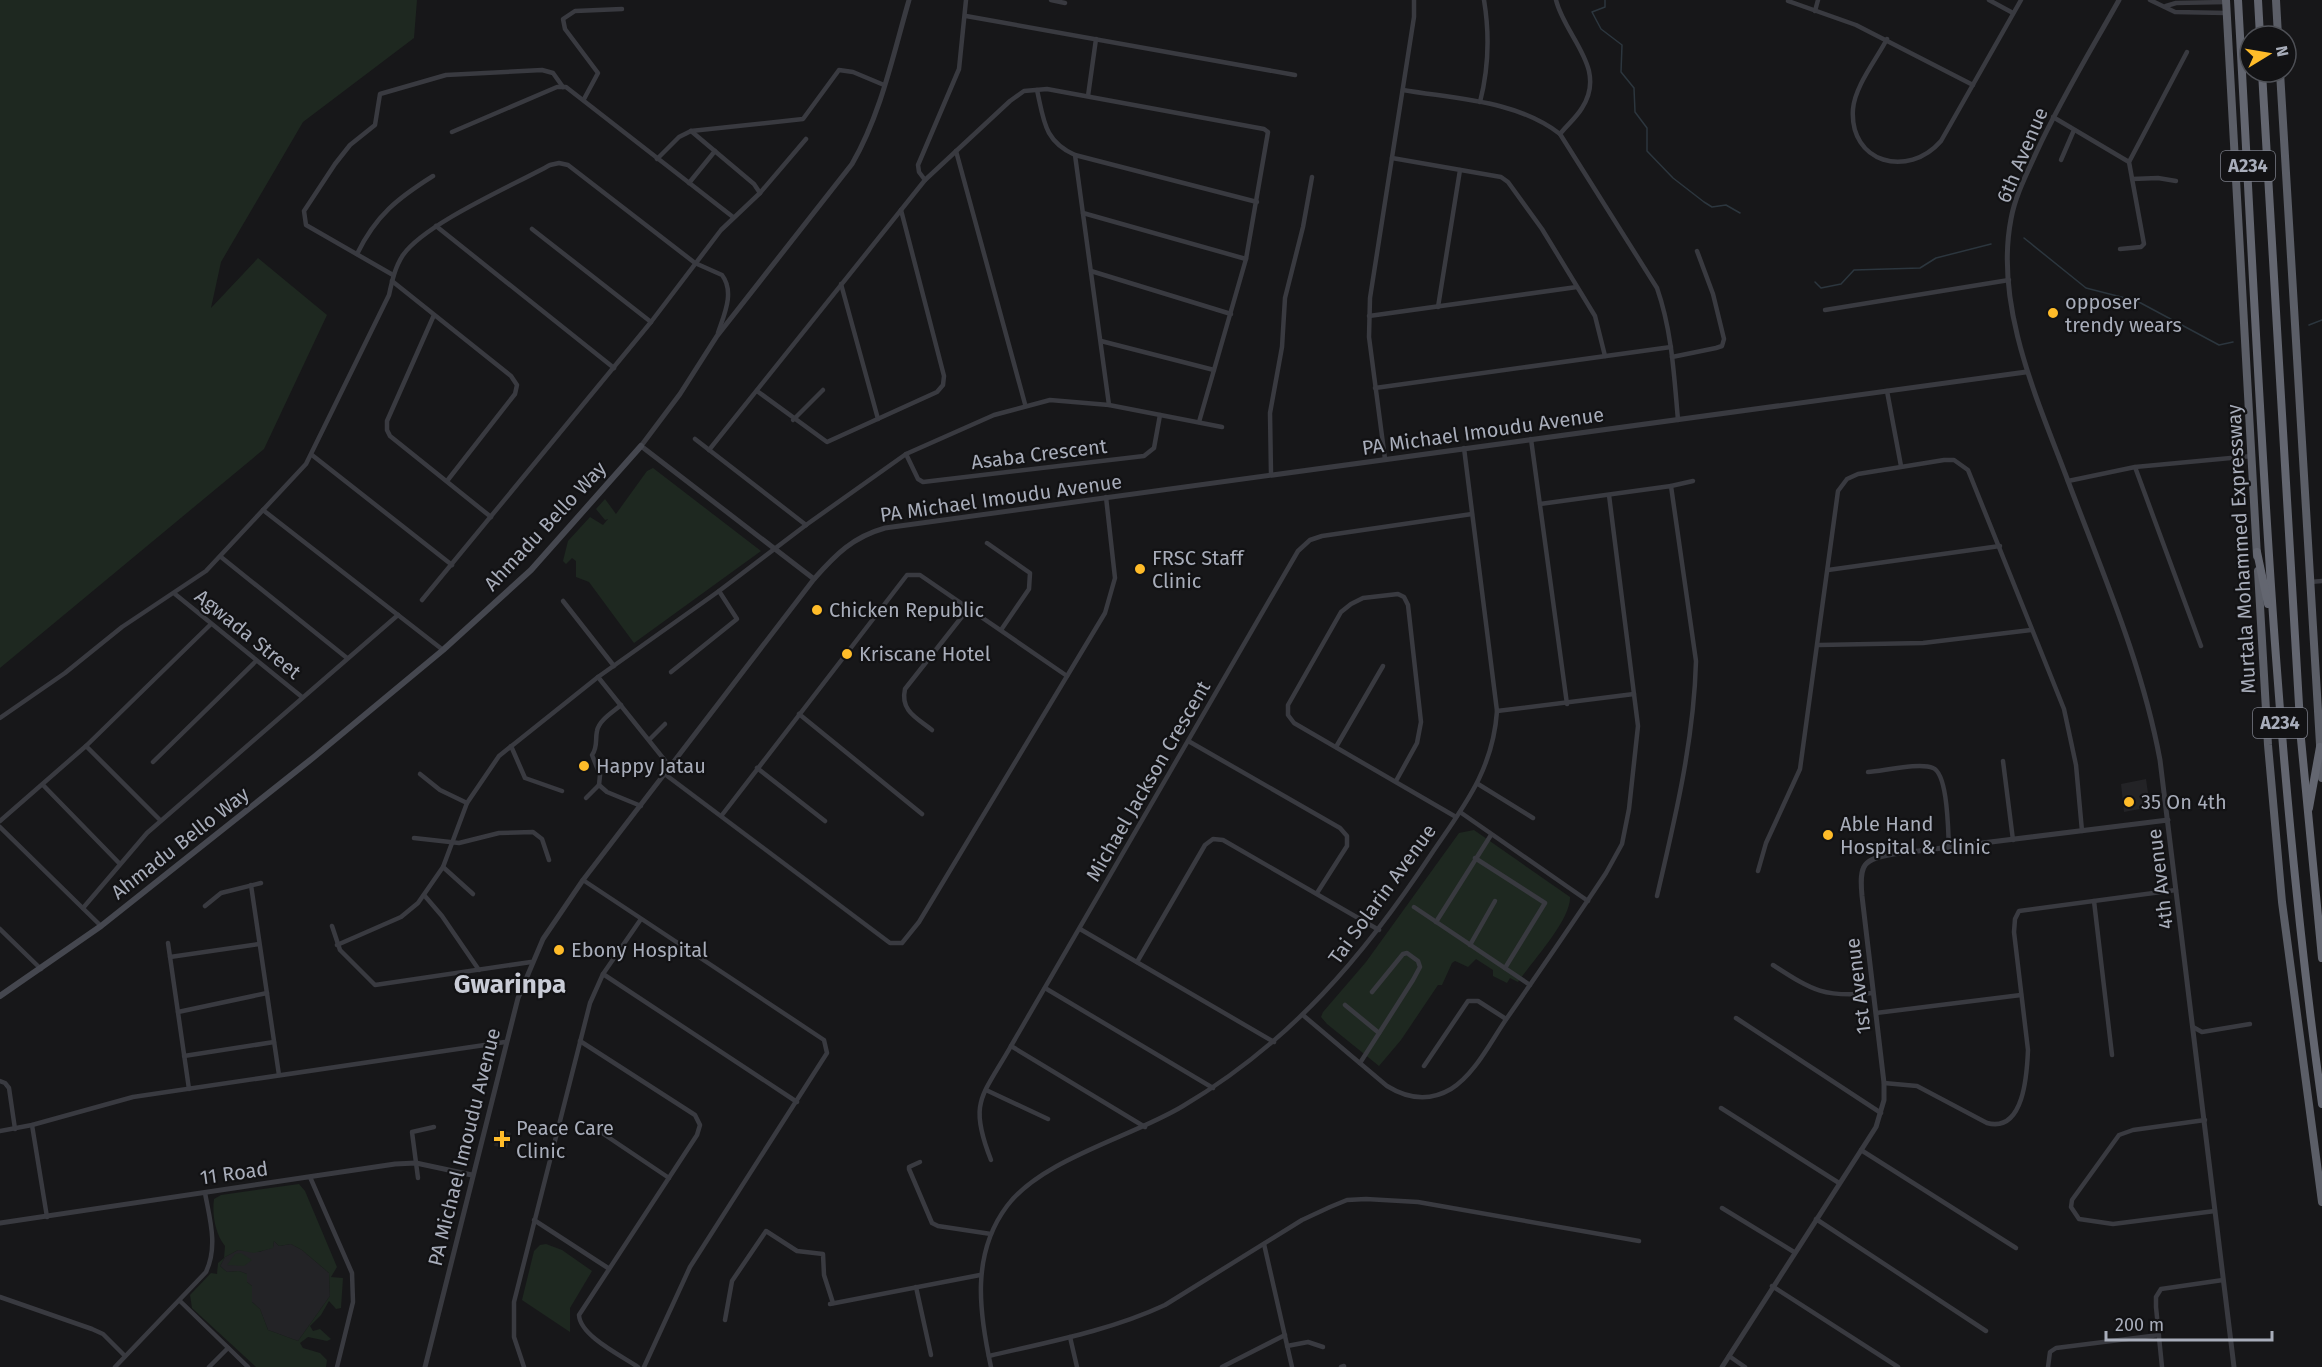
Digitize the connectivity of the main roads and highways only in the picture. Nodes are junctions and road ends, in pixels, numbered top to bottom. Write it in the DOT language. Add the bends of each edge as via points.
graph roads {
  1 [pos="2238,0"];
  2 [pos="2258,0"];
  3 [pos="2226,1"];
  4 [pos="2277,2"];
  5 [pos="2259,24"];
  6 [pos="2278,24"];
  7 [pos="2263,84"];
  8 [pos="2281,84"];
  9 [pos="641,446"];
  10 [pos="2257,552"];
  11 [pos="2274,629"];
  12 [pos="2319,698"];
  13 [pos="2320,747"];
  14 [pos="2322,778"];
  15 [pos="2307,821"];
  16 [pos="2322,958"];
  17 [pos="0,996"];
  18 [pos="2322,1104"];
  19 [pos="2322,1202"];
  1 -- 11 [label="highway, Murtala Mohammed Expressway / A234"];
  2 -- 5 [label="highway"];
  3 -- 10 [label="highway, Murtala Mohammed Expressway"];
  4 -- 6 [label="highway"];
  7 -- 15 [label="highway, A234"];
  8 -- 12 [label="highway"];
  9 -- 17 [label="main road, Ahmadu Bello Way" via="549,551 443,650 308,763 101,926"];
  10 -- 11 [label="highway"];
  10 -- 19 [label="highway, Murtala Mohammed Expressway" via="2274,820"];
  11 -- 18 [label="highway, Murtala Mohammed Expressway / A234" via="2297,911"];
  12 -- 13 [label="highway"];
  13 -- 14 [label="highway"];
  13 -- 15 [label="highway"];
  15 -- 16 [label="highway, A234"];
}
